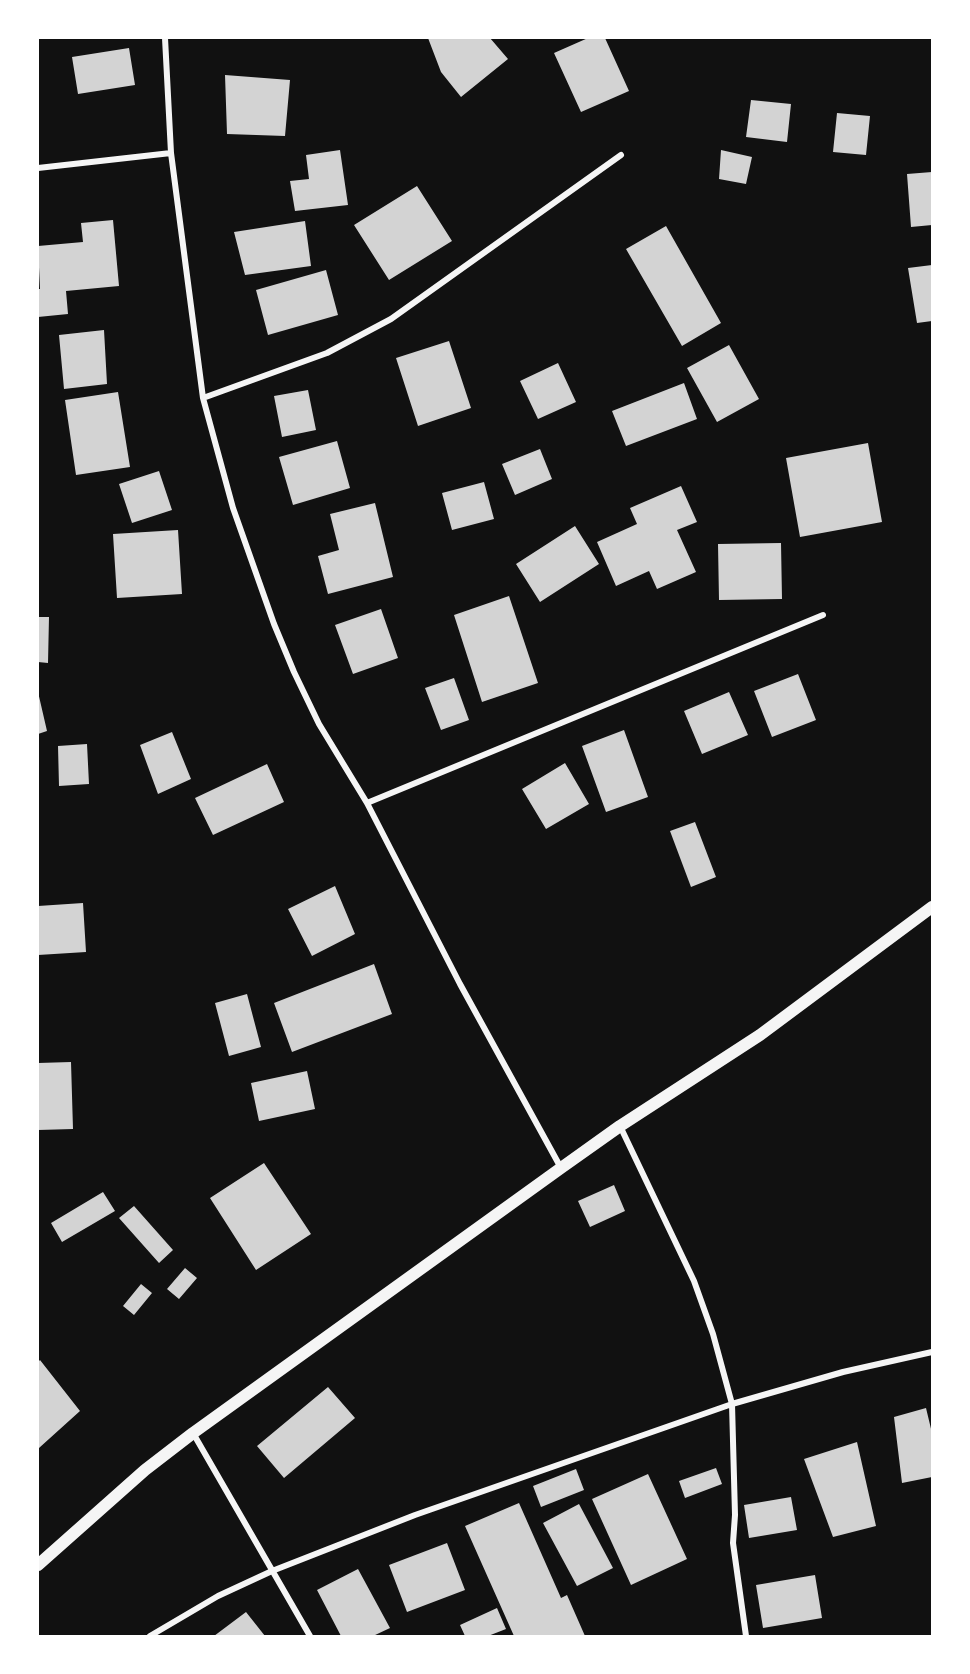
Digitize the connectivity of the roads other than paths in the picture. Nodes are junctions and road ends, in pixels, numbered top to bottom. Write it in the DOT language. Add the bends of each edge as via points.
graph roads {
  1 [pos="165,38"];
  2 [pos="171,153"];
  3 [pos="621,155"];
  4 [pos="38,168"];
  5 [pos="203,398"];
  6 [pos="823,615"];
  7 [pos="367,803"];
  8 [pos="933,908"];
  9 [pos="620,1126"];
  10 [pos="561,1168"];
  11 [pos="933,1352"];
  12 [pos="732,1404"];
  13 [pos="193,1434"];
  14 [pos="38,1565"];
  15 [pos="272,1571"];
  16 [pos="150,1636"];
  17 [pos="310,1636"];
  18 [pos="746,1636"];
  1 -- 2 [label="street"];
  2 -- 4 [label="street"];
  2 -- 5 [label="street"];
  3 -- 5 [label="street" via="391,318 327,353"];
  5 -- 7 [label="street" via="233,508 274,624 320,724"];
  6 -- 7 [label="street"];
  7 -- 10 [label="street"];
  8 -- 9 [label="main road" via="760,1035"];
  9 -- 10 [label="main road"];
  9 -- 12 [label="street" via="694,1281"];
  10 -- 13 [label="main road"];
  11 -- 12 [label="street" via="843,1372"];
  12 -- 15 [label="street" via="415,1515"];
  12 -- 18 [label="street" via="733,1543"];
  13 -- 14 [label="main road" via="145,1470"];
  13 -- 15 [label="street"];
  15 -- 16 [label="street" via="218,1596"];
  15 -- 17 [label="street"];
}
